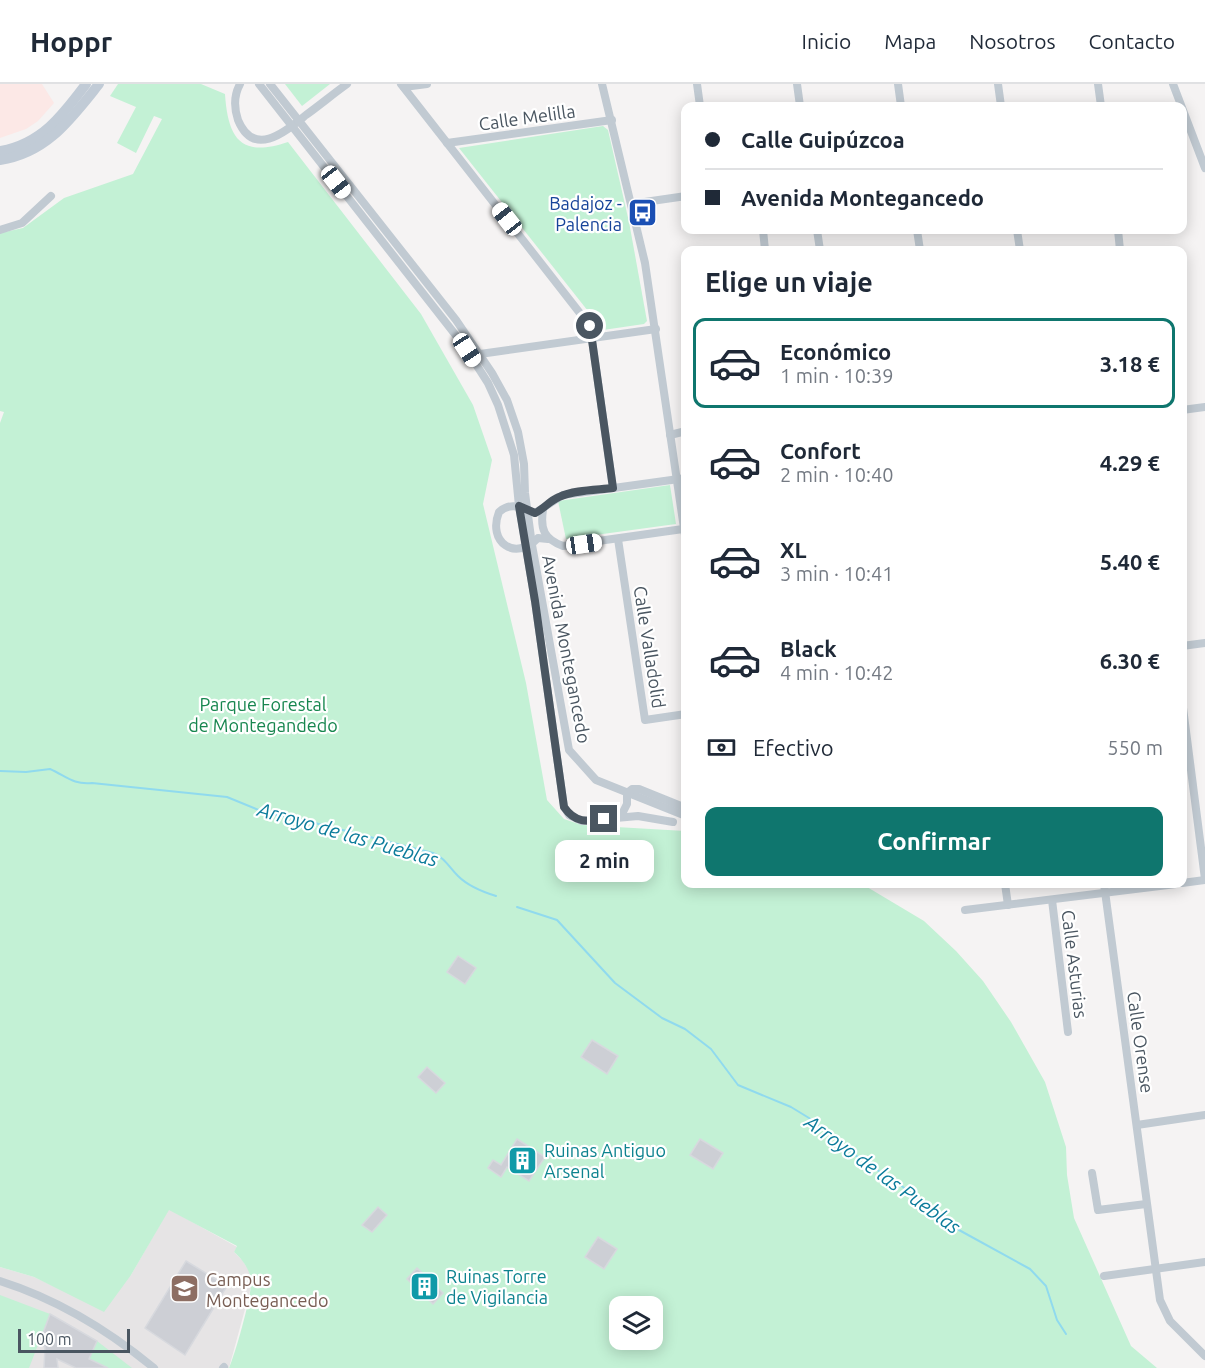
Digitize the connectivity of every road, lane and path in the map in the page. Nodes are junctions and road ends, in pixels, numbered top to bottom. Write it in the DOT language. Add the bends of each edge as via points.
graph roads {
  1 [pos="86,84"];
  2 [pos="99,84"];
  3 [pos="240,84"];
  4 [pos="259,84"];
  5 [pos="270,84"];
  6 [pos="347,84"];
  7 [pos="427,84"];
  8 [pos="602,84"];
  9 [pos="697,84"];
  10 [pos="797,84"];
  11 [pos="898,84"];
  12 [pos="998,84"];
  13 [pos="1098,84"];
  14 [pos="1173,84"];
  15 [pos="403,86"];
  16 [pos="699,102"];
  17 [pos="799,102"];
  18 [pos="900,102"];
  19 [pos="1000,102"];
  20 [pos="1100,102"];
  21 [pos="1178,102"];
  22 [pos="612,120"];
  23 [pos="296,124"];
  24 [pos="1187,129"];
  25 [pos="447,143"];
  26 [pos="0,151"];
  27 [pos="0,160"];
  28 [pos="1205,168"];
  29 [pos="51,196"];
  30 [pos="681,197"];
  31 [pos="631,204"];
  32 [pos="0,230"];
  33 [pos="656,329"];
  34 [pos="592,338"];
  35 [pos="480,354"];
  36 [pos="1205,406"];
  37 [pos="1187,409"];
  38 [pos="681,432"];
  39 [pos="670,435"];
  40 [pos="681,478"];
  41 [pos="676,479"];
  42 [pos="613,488"];
  43 [pos="519,506"];
  44 [pos="543,510"];
  45 [pos="527,511"];
  46 [pos="681,515"];
  47 [pos="681,529"];
  48 [pos="548,539"];
  49 [pos="618,539"];
  50 [pos="529,546"];
  51 [pos="1205,643"];
  52 [pos="1187,645"];
  53 [pos="681,715"];
  54 [pos="1187,739"];
  55 [pos="556,759"];
  56 [pos="575,759"];
  57 [pos="627,793"];
  58 [pos="681,806"];
  59 [pos="681,814"];
  60 [pos="621,816"];
  61 [pos="674,822"];
  62 [pos="1205,879"];
  63 [pos="1187,882"];
  64 [pos="1006,888"];
  65 [pos="1105,888"];
  66 [pos="1141,888"];
  67 [pos="1106,892"];
  68 [pos="1052,900"];
  69 [pos="1008,905"];
  70 [pos="965,910"];
  71 [pos="1068,1032"];
  72 [pos="1205,1116"];
  73 [pos="1137,1125"];
  74 [pos="1092,1173"];
  75 [pos="1146,1204"];
  76 [pos="1205,1262"];
  77 [pos="1156,1269"];
  78 [pos="1104,1276"];
  79 [pos="0,1281"];
  80 [pos="1205,1356"];
  81 [pos="154,1368"];
  1 -- 26 [label="street" via="50,128 35,139"];
  2 -- 27 [label="street" via="56,136 15,158"];
  3 -- 23 [label="street" via="236,111 251,136 270,139"];
  4 -- 23 [label="street, Avenida Montegancedo"];
  5 -- 23 [label="street, Avenida Montegancedo"];
  6 -- 23 [label="street"];
  7 -- 15 [label="street"];
  8 -- 22 [label="street"];
  9 -- 16 [label="street"];
  10 -- 17 [label="street"];
  11 -- 18 [label="street"];
  12 -- 19 [label="street"];
  13 -- 20 [label="street"];
  14 -- 21 [label="street"];
  15 -- 25 [label="street"];
  22 -- 25 [label="street, Calle Melilla"];
  22 -- 31 [label="street"];
  23 -- 35 [label="street, Avenida Montegancedo"];
  23 -- 43 [label="street, Avenida Montegancedo" via="488,382 508,430"];
  24 -- 28 [label="street"];
  25 -- 34 [label="street" via="590,326"];
  29 -- 32 [label="street" via="22,223"];
  30 -- 31 [label="street"];
  31 -- 33 [label="street"];
  33 -- 34 [label="street"];
  33 -- 39 [label="street"];
  34 -- 35 [label="street"];
  34 -- 42 [label="street"];
  35 -- 45 [label="street, Avenida Montegancedo" via="507,400 518,432"];
  36 -- 37 [label="street"];
  38 -- 39 [label="street"];
  39 -- 41 [label="street"];
  40 -- 41 [label="street"];
  41 -- 42 [label="street"];
  41 -- 46 [label="street"];
  42 -- 44 [label="street" via="559,496"];
  43 -- 45 [label="street"];
  43 -- 50 [label="street, Avenida Montegancedo"];
  43 -- 50 [label="street, Avenida Montegancedo" via="507,506 499,512 496,529 503,544 514,549"];
  44 -- 45 [label="street"];
  44 -- 48 [label="street" via="542,528"];
  45 -- 50 [label="street, Avenida Montegancedo"];
  47 -- 49 [label="street"];
  48 -- 49 [label="street" via="567,546"];
  48 -- 50 [label="street" via="538,538"];
  49 -- 53 [label="street, Calle Valladolid" via="645,720"];
  50 -- 55 [label="street, Avenida Montegancedo"];
  50 -- 56 [label="street, Avenida Montegancedo" via="543,600 564,734"];
  51 -- 52 [label="street"];
  54 -- 62 [label="street"];
  55 -- 56 [label="street, Avenida Montegancedo"];
  55 -- 60 [label="street, Avenida Montegancedo" via="561,797 569,815 582,821"];
  56 -- 57 [label="street, Avenida Montegancedo" via="596,780"];
  57 -- 58 [label="street, Avenida Montegancedo" via="639,789"];
  57 -- 59 [label="street, Avenida Montegancedo"];
  57 -- 60 [label="street"];
  60 -- 61 [label="street, Avenida Montegancedo"];
  62 -- 63 [label="street"];
  64 -- 69 [label="street"];
  65 -- 67 [label="street, Calle Orense"];
  66 -- 67 [label="street"];
  67 -- 68 [label="street"];
  67 -- 73 [label="street, Calle Orense"];
  68 -- 69 [label="street"];
  68 -- 71 [label="street, Calle Asturias"];
  69 -- 70 [label="street"];
  72 -- 73 [label="street"];
  73 -- 75 [label="street, Calle Orense"];
  74 -- 75 [label="street" via="1098,1210"];
  75 -- 77 [label="street, Calle Orense"];
  76 -- 77 [label="street"];
  77 -- 78 [label="street"];
  77 -- 80 [label="street, Calle Orense" via="1160,1300 1170,1321"];
  79 -- 81 [label="street" via="89,1320"];
}
